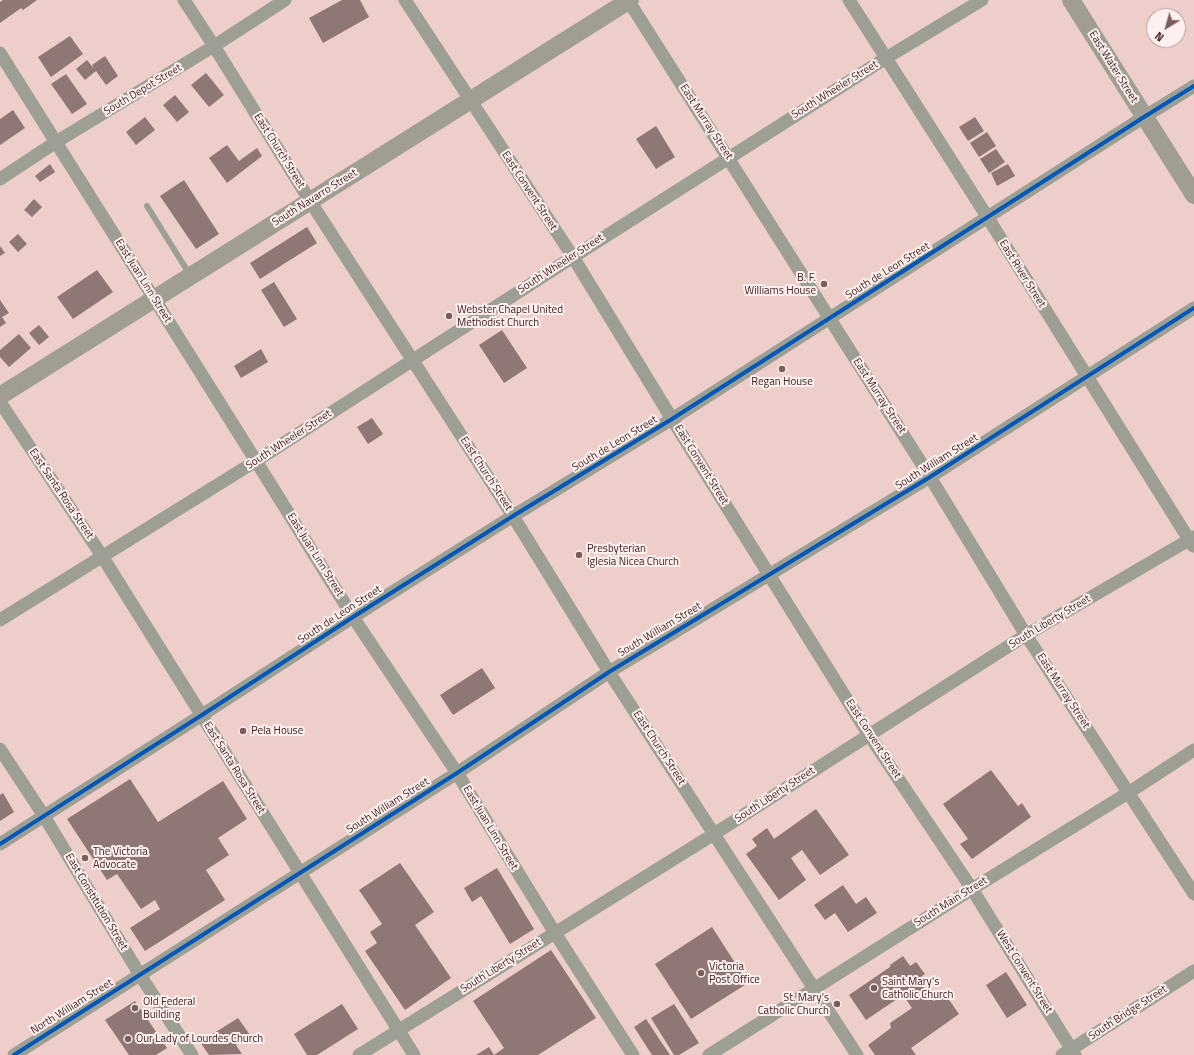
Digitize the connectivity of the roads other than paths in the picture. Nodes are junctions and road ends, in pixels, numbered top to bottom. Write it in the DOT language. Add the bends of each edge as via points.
graph roads {
  1 [pos="184,0"];
  2 [pos="285,0"];
  3 [pos="405,0"];
  4 [pos="629,0"];
  5 [pos="849,0"];
  6 [pos="982,0"];
  7 [pos="1071,0"];
  8 [pos="214,46"];
  9 [pos="0,53"];
  10 [pos="886,58"];
  11 [pos="1194,86"];
  12 [pos="470,101"];
  13 [pos="1144,117"];
  14 [pos="56,142"];
  15 [pos="729,158"];
  16 [pos="0,178"];
  17 [pos="1194,195"];
  18 [pos="310,201"];
  19 [pos="147,206"];
  20 [pos="988,218"];
  21 [pos="573,257"];
  22 [pos="191,276"];
  23 [pos="154,299"];
  24 [pos="1194,308"];
  25 [pos="830,319"];
  26 [pos="412,360"];
  27 [pos="1087,377"];
  28 [pos="0,396"];
  29 [pos="0,402"];
  30 [pos="672,419"];
  31 [pos="256,461"];
  32 [pos="930,477"];
  33 [pos="513,516"];
  34 [pos="1192,542"];
  35 [pos="102,556"];
  36 [pos="770,574"];
  37 [pos="353,617"];
  38 [pos="0,620"];
  39 [pos="1026,635"];
  40 [pos="609,672"];
  41 [pos="202,715"];
  42 [pos="869,735"];
  43 [pos="0,749"];
  44 [pos="1194,750"];
  45 [pos="457,773"];
  46 [pos="1128,793"];
  47 [pos="44,816"];
  48 [pos="714,834"];
  49 [pos="0,844"];
  50 [pos="299,873"];
  51 [pos="972,889"];
  52 [pos="1194,894"];
  53 [pos="555,933"];
  54 [pos="1194,971"];
  55 [pos="140,975"];
  56 [pos="814,989"];
  57 [pos="398,1030"];
  58 [pos="1070,1053"];
  59 [pos="14,1055"];
  60 [pos="192,1055"];
  61 [pos="358,1055"];
  62 [pos="414,1055"];
  63 [pos="634,1055"];
  64 [pos="709,1055"];
  65 [pos="857,1055"];
  1 -- 8 [label="street, East Church Street"];
  2 -- 8 [label="street, South Depot Street"];
  3 -- 12 [label="street, East Convent Street"];
  4 -- 12 [label="street, South Navarro Street"];
  4 -- 15 [label="street, East Murray Street"];
  5 -- 10 [label="street, East River Street"];
  6 -- 10 [label="street, South Wheeler Street"];
  7 -- 13 [label="street, East Water Street"];
  8 -- 14 [label="street, South Depot Street"];
  8 -- 18 [label="street, East Church Street"];
  9 -- 14 [label="street, East Juan Linn Street"];
  10 -- 15 [label="street, South Wheeler Street"];
  10 -- 20 [label="street, East River Street"];
  11 -- 13 [label="street, South de Leon Street"];
  12 -- 18 [label="street, South Navarro Street"];
  12 -- 21 [label="street, East Convent Street"];
  13 -- 17 [label="street, East Water Street"];
  13 -- 20 [label="street, South de Leon Street"];
  14 -- 16 [label="street, South Depot Street"];
  14 -- 23 [label="street, East Juan Linn Street"];
  15 -- 21 [label="street, South Wheeler Street"];
  15 -- 25 [label="street, East Murray Street"];
  18 -- 22 [label="street, South Navarro Street"];
  18 -- 26 [label="street, East Church Street"];
  19 -- 22 [label="lane"];
  20 -- 25 [label="street, South de Leon Street"];
  20 -- 27 [label="street, East River Street"];
  21 -- 26 [label="street, South Wheeler Street"];
  21 -- 30 [label="street, East Convent Street"];
  22 -- 23 [label="street, South Navarro Street"];
  23 -- 28 [label="street, South Navarro Street"];
  23 -- 31 [label="street, East Juan Linn Street"];
  24 -- 27 [label="street, South William Street"];
  25 -- 30 [label="street, South de Leon Street"];
  25 -- 32 [label="street, East Murray Street"];
  26 -- 31 [label="street, South Wheeler Street"];
  26 -- 33 [label="street, East Church Street"];
  27 -- 32 [label="street, South William Street"];
  27 -- 34 [label="street, East River Street"];
  29 -- 35 [label="street, East Santa Rosa Street"];
  30 -- 33 [label="street, South de Leon Street"];
  30 -- 36 [label="street, East Convent Street"];
  31 -- 35 [label="street, South Wheeler Street"];
  31 -- 37 [label="street, East Juan Linn Street"];
  32 -- 36 [label="street, South William Street"];
  32 -- 39 [label="street, East Murray Street"];
  33 -- 37 [label="street, South de Leon Street"];
  33 -- 40 [label="street, East Church Street"];
  34 -- 39 [label="street, South Liberty Street"];
  35 -- 38 [label="street, South Wheeler Street"];
  35 -- 41 [label="street, East Santa Rosa Street"];
  36 -- 40 [label="street, South William Street"];
  36 -- 42 [label="street, East Convent Street"];
  37 -- 41 [label="street, South de Leon Street"];
  37 -- 45 [label="street, East Juan Linn Street"];
  39 -- 42 [label="street, South Liberty Street"];
  39 -- 46 [label="street, East Murray Street"];
  40 -- 45 [label="street, South William Street"];
  40 -- 48 [label="street, East Church Street"];
  41 -- 47 [label="street, South de Leon Street"];
  41 -- 50 [label="street, East Santa Rosa Street"];
  42 -- 48 [label="street, South Liberty Street"];
  42 -- 51 [label="street, East Convent Street"];
  43 -- 47 [label="street, East Constitution Street"];
  44 -- 46 [label="street, South Main Street"];
  45 -- 50 [label="street, South William Street"];
  45 -- 53 [label="street, East Juan Linn Street"];
  46 -- 51 [label="street, South Main Street"];
  46 -- 52 [label="street, East Murray Street"];
  47 -- 49 [label="street, South de Leon Street"];
  47 -- 55 [label="street, East Constitution Street"];
  48 -- 53 [label="street, South Liberty Street"];
  48 -- 56 [label="street, East Church Street"];
  50 -- 55 [label="street, South William Street"];
  50 -- 57 [label="street, East Santa Rosa Street"];
  51 -- 56 [label="street, South Main Street"];
  51 -- 58 [label="street, West Convent Street"];
  53 -- 57 [label="street, South Liberty Street"];
  53 -- 63 [label="street, East Juan Linn Street"];
  54 -- 58 [label="street, South Bridge Street"];
  55 -- 59 [label="street, North William Street"];
  55 -- 60 [label="street, East Constitution Street"];
  56 -- 64 [label="street, South Main Street"];
  56 -- 65 [label="street, East Church Street"];
  57 -- 61 [label="street, South Liberty Street"];
  57 -- 62 [label="street, East Santa Rosa Street"];
}
